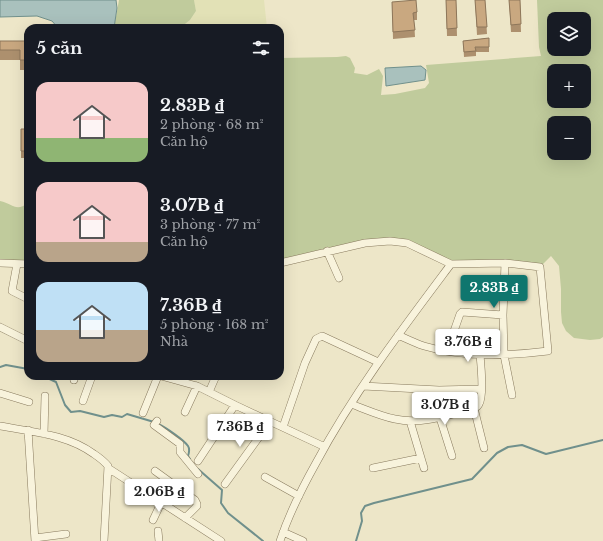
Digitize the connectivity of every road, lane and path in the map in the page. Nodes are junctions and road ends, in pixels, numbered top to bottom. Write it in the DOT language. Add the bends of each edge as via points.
graph roads {
  1 [pos="327,251"];
  2 [pos="284,262"];
  3 [pos="0,263"];
  4 [pos="504,263"];
  5 [pos="17,264"];
  6 [pos="24,264"];
  7 [pos="451,264"];
  8 [pos="339,278"];
  9 [pos="24,297"];
  10 [pos="503,315"];
  11 [pos="0,327"];
  12 [pos="398,335"];
  13 [pos="24,339"];
  14 [pos="447,350"];
  15 [pos="480,355"];
  16 [pos="504,355"];
  17 [pos="378,362"];
  18 [pos="91,380"];
  19 [pos="156,380"];
  20 [pos="175,380"];
  21 [pos="214,380"];
  22 [pos="197,386"];
  23 [pos="363,386"];
  24 [pos="481,389"];
  25 [pos="208,392"];
  26 [pos="0,393"];
  27 [pos="512,395"];
  28 [pos="45,396"];
  29 [pos="83,401"];
  30 [pos="29,402"];
  31 [pos="351,404"];
  32 [pos="235,405"];
  33 [pos="474,408"];
  34 [pos="143,412"];
  35 [pos="185,412"];
  36 [pos="440,418"];
  37 [pos="410,421"];
  38 [pos="270,422"];
  39 [pos="156,423"];
  40 [pos="0,426"];
  41 [pos="283,427"];
  42 [pos="28,430"];
  43 [pos="44,434"];
  44 [pos="325,447"];
  45 [pos="484,448"];
  46 [pos="452,456"];
  47 [pos="421,458"];
  48 [pos="198,461"];
  49 [pos="108,468"];
  50 [pos="373,468"];
  51 [pos="424,468"];
  52 [pos="155,471"];
  53 [pos="198,474"];
  54 [pos="265,477"];
  55 [pos="225,484"];
  56 [pos="299,496"];
  57 [pos="161,503"];
  58 [pos="185,518"];
  59 [pos="153,520"];
  60 [pos="158,531"];
  61 [pos="284,532"];
  62 [pos="66,534"];
  63 [pos="35,539"];
  64 [pos="104,541"];
  65 [pos="159,541"];
  66 [pos="221,541"];
  67 [pos="280,541"];
  68 [pos="303,541"];
  1 -- 2 [label="street"];
  1 -- 7 [label="street" via="390,241 407,243"];
  1 -- 8 [label="street"];
  3 -- 5 [label="street"];
  4 -- 7 [label="street"];
  4 -- 10 [label="street"];
  4 -- 16 [label="street" via="540,267 548,351"];
  5 -- 6 [label="street"];
  5 -- 9 [label="street" via="12,291"];
  7 -- 12 [label="street"];
  10 -- 14 [label="street" via="462,312"];
  10 -- 16 [label="street"];
  11 -- 13 [label="street"];
  12 -- 14 [label="street" via="425,346"];
  12 -- 17 [label="street"];
  14 -- 15 [label="street"];
  15 -- 16 [label="street"];
  15 -- 24 [label="street"];
  16 -- 27 [label="street"];
  17 -- 23 [label="street"];
  17 -- 41 [label="street" via="322,336 316,339"];
  18 -- 29 [label="street"];
  19 -- 34 [label="street"];
  20 -- 22 [label="street"];
  21 -- 25 [label="street"];
  22 -- 25 [label="street"];
  22 -- 35 [label="street"];
  23 -- 24 [label="street" via="439,390"];
  23 -- 31 [label="street"];
  24 -- 33 [label="street" via="480,403"];
  25 -- 32 [label="street"];
  26 -- 30 [label="street"];
  28 -- 43 [label="street"];
  31 -- 37 [label="street" via="389,418"];
  31 -- 44 [label="street"];
  32 -- 38 [label="street"];
  32 -- 48 [label="street"];
  33 -- 36 [label="street"];
  33 -- 45 [label="street"];
  36 -- 37 [label="street"];
  36 -- 46 [label="street"];
  37 -- 47 [label="street"];
  38 -- 41 [label="street"];
  38 -- 55 [label="street"];
  39 -- 53 [label="street" via="180,444 180,452"];
  40 -- 42 [label="street"];
  41 -- 44 [label="street"];
  42 -- 43 [label="street"];
  42 -- 63 [label="street"];
  43 -- 49 [label="street" via="74,442 88,449 105,462"];
  44 -- 56 [label="street"];
  47 -- 50 [label="street"];
  47 -- 51 [label="street"];
  49 -- 57 [label="street"];
  49 -- 64 [label="street"];
  52 -- 58 [label="street" via="195,500 197,506"];
  54 -- 56 [label="street"];
  56 -- 61 [label="street"];
  57 -- 58 [label="street"];
  57 -- 59 [label="street"];
  58 -- 66 [label="street"];
  60 -- 65 [label="street"];
  61 -- 67 [label="street"];
  61 -- 68 [label="street"];
  62 -- 63 [label="street"];
}
